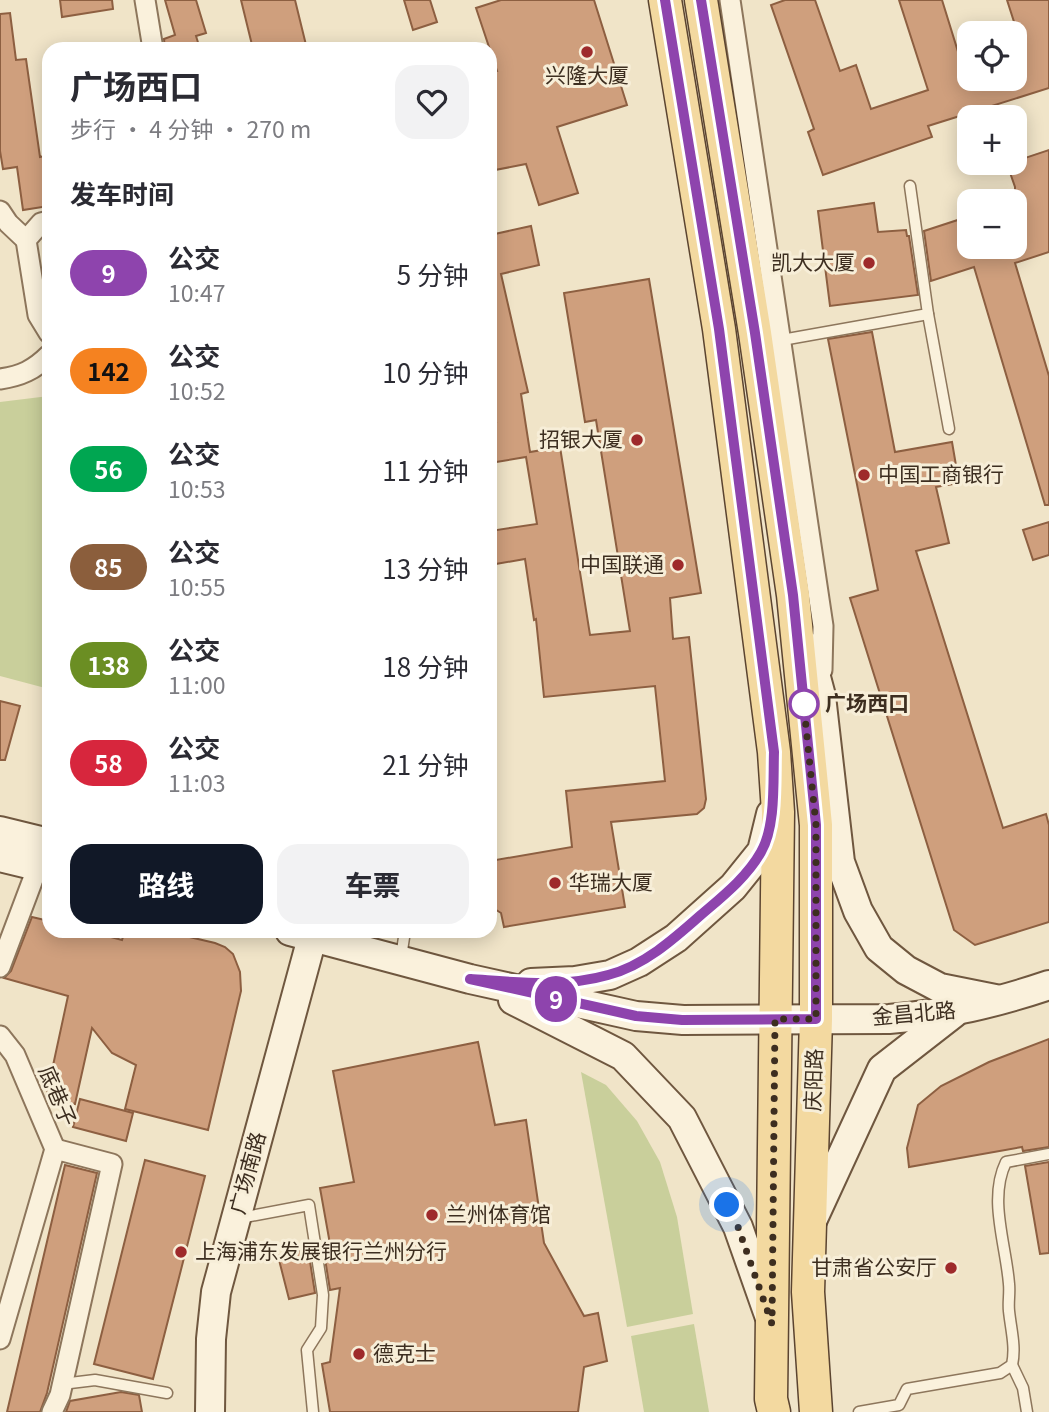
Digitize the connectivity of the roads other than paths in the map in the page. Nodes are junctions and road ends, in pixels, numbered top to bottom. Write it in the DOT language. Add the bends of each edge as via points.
graph roads {
  1 [pos="145,0"];
  2 [pos="665,0"];
  3 [pos="701,0"];
  4 [pos="730,0"];
  5 [pos="152,42"];
  6 [pos="910,186"];
  7 [pos="0,211"];
  8 [pos="42,223"];
  9 [pos="26,240"];
  10 [pos="928,314"];
  11 [pos="42,322"];
  12 [pos="782,340"];
  13 [pos="42,362"];
  14 [pos="0,379"];
  15 [pos="949,429"];
  16 [pos="793,595"];
  17 [pos="821,696"];
  18 [pos="774,752"];
  19 [pos="0,831"];
  20 [pos="0,857"];
  21 [pos="42,857"];
  22 [pos="42,859"];
  23 [pos="42,866"];
  24 [pos="300,938"];
  25 [pos="316,938"];
  26 [pos="404,938"];
  27 [pos="400,961"];
  28 [pos="0,967"];
  29 [pos="470,979"];
  30 [pos="1049,985"];
  31 [pos="1005,1000"];
  32 [pos="956,1012"];
  33 [pos="796,1019"];
  34 [pos="0,1037"];
  35 [pos="55,1149"];
  36 [pos="1049,1154"];
  37 [pos="236,1219"];
  38 [pos="809,1227"];
  39 [pos="772,1324"];
  40 [pos="0,1339"];
  41 [pos="1012,1365"];
  42 [pos="62,1384"];
  43 [pos="167,1393"];
  44 [pos="900,1409"];
  45 [pos="52,1412"];
  46 [pos="210,1412"];
  47 [pos="313,1412"];
  48 [pos="774,1412"];
  49 [pos="816,1412"];
  50 [pos="859,1412"];
  51 [pos="1027,1412"];
  1 -- 5 [label="street"];
  2 -- 18 [label="main road, 庆阳路" via="719,329"];
  3 -- 16 [label="main road, 庆阳路"];
  4 -- 12 [label="street"];
  6 -- 10 [label="lane"];
  7 -- 9 [label="street"];
  8 -- 9 [label="street"];
  9 -- 11 [label="street"];
  10 -- 12 [label="lane"];
  10 -- 15 [label="lane"];
  12 -- 17 [label="street" via="822,626"];
  13 -- 14 [label="street" via="21,376"];
  16 -- 17 [label="street"];
  16 -- 33 [label="main road, 庆阳路" via="816,825"];
  17 -- 31 [label="street" via="840,862 858,911 879,947 906,970 940,988"];
  18 -- 29 [label="street" via="771,820 762,851 733,887 676,937 610,975 538,983"];
  18 -- 33 [label="main road, 庆阳路"];
  19 -- 21 [label="street"];
  20 -- 22 [label="street"];
  23 -- 28 [label="street"];
  24 -- 37 [label="street, 广场南路"];
  25 -- 27 [label="street"];
  26 -- 27 [label="lane"];
  27 -- 29 [label="street"];
  29 -- 33 [label="street, 金昌北路" via="636,1016"];
  29 -- 39 [label="street" via="623,1056 682,1118 738,1227"];
  30 -- 31 [label="street, 金昌北路"];
  31 -- 32 [label="street, 金昌北路"];
  32 -- 33 [label="street, 金昌北路" via="889,1019"];
  32 -- 38 [label="street" via="882,1069"];
  33 -- 38 [label="main road, 庆阳路"];
  33 -- 39 [label="main road, 庆阳路"];
  34 -- 35 [label="street, 底巷子" via="15,1055"];
  35 -- 40 [label="street, 底巷子"];
  35 -- 42 [label="street" via="112,1164"];
  36 -- 41 [label="lane" via="1006,1161 998,1178 1010,1285"];
  37 -- 46 [label="street, 广场南路" via="216,1292"];
  37 -- 47 [label="lane" via="309,1205 323,1295 321,1328 307,1350"];
  38 -- 49 [label="main road, 庆阳路"];
  39 -- 48 [label="main road, 庆阳路"];
  41 -- 44 [label="lane" via="1000,1373 907,1389"];
  41 -- 51 [label="lane"];
  42 -- 43 [label="lane" via="95,1380"];
  42 -- 45 [label="street"];
  44 -- 50 [label="lane"];
}
